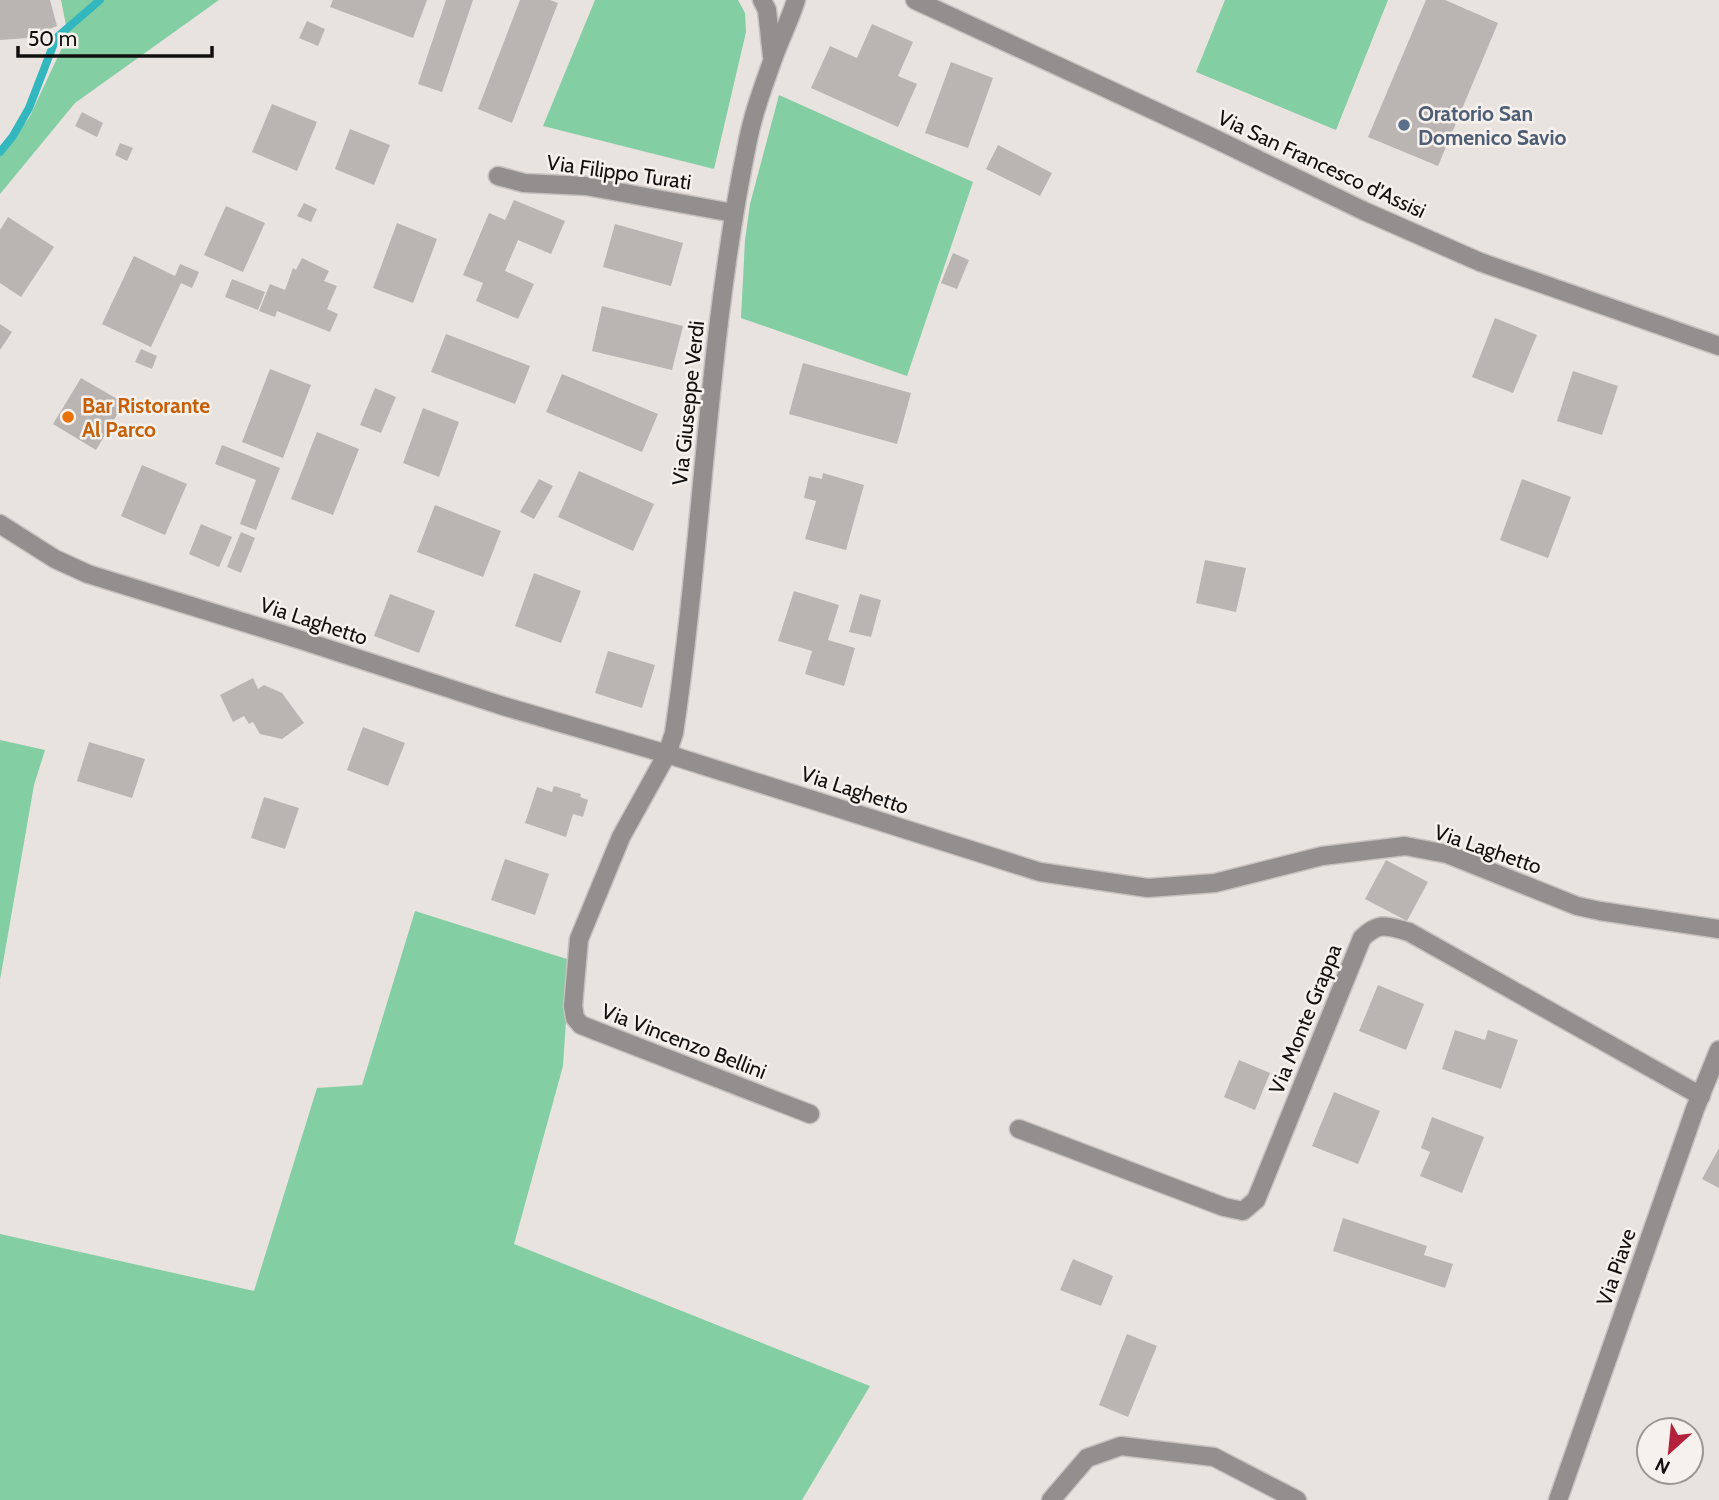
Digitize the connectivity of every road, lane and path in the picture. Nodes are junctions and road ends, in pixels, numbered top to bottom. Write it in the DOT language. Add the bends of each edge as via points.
graph roads {
  1 [pos="762,0"];
  2 [pos="796,0"];
  3 [pos="915,0"];
  4 [pos="772,60"];
  5 [pos="498,176"];
  6 [pos="733,213"];
  7 [pos="1719,345"];
  8 [pos="0,524"];
  9 [pos="667,754"];
  10 [pos="1719,929"];
  11 [pos="1719,1050"];
  12 [pos="1700,1096"];
  13 [pos="810,1114"];
  14 [pos="1019,1129"];
  15 [pos="1051,1500"];
  16 [pos="1297,1500"];
  17 [pos="1558,1500"];
  1 -- 4 [label="street, Via Giuseppe Verdi"];
  2 -- 4 [label="street, Via Giuseppe Verdi"];
  3 -- 7 [label="street, Via San Francesco d'Assisi" via="1480,262"];
  4 -- 6 [label="street, Via Giuseppe Verdi" via="747,141"];
  5 -- 6 [label="street, Via Filippo Turati" via="524,183 586,186"];
  6 -- 9 [label="street, Via Giuseppe Verdi" via="676,722"];
  8 -- 9 [label="street, Via Laghetto" via="88,574"];
  9 -- 10 [label="street, Via Laghetto" via="1040,872 1148,888 1215,883 1322,856 1405,846 1447,854 1577,906"];
  9 -- 13 [label="street, Via Vincenzo Bellini" via="621,837 579,939 575,1018 581,1025"];
  11 -- 12 [label="street, Via Piave"];
  12 -- 14 [label="street, Via Monte Grappa" via="1419,937 1383,925 1362,938 1256,1200 1243,1210 1224,1207"];
  12 -- 17 [label="street, Via Piave"];
  15 -- 16 [label="street" via="1087,1458 1121,1446 1214,1457"];
}
